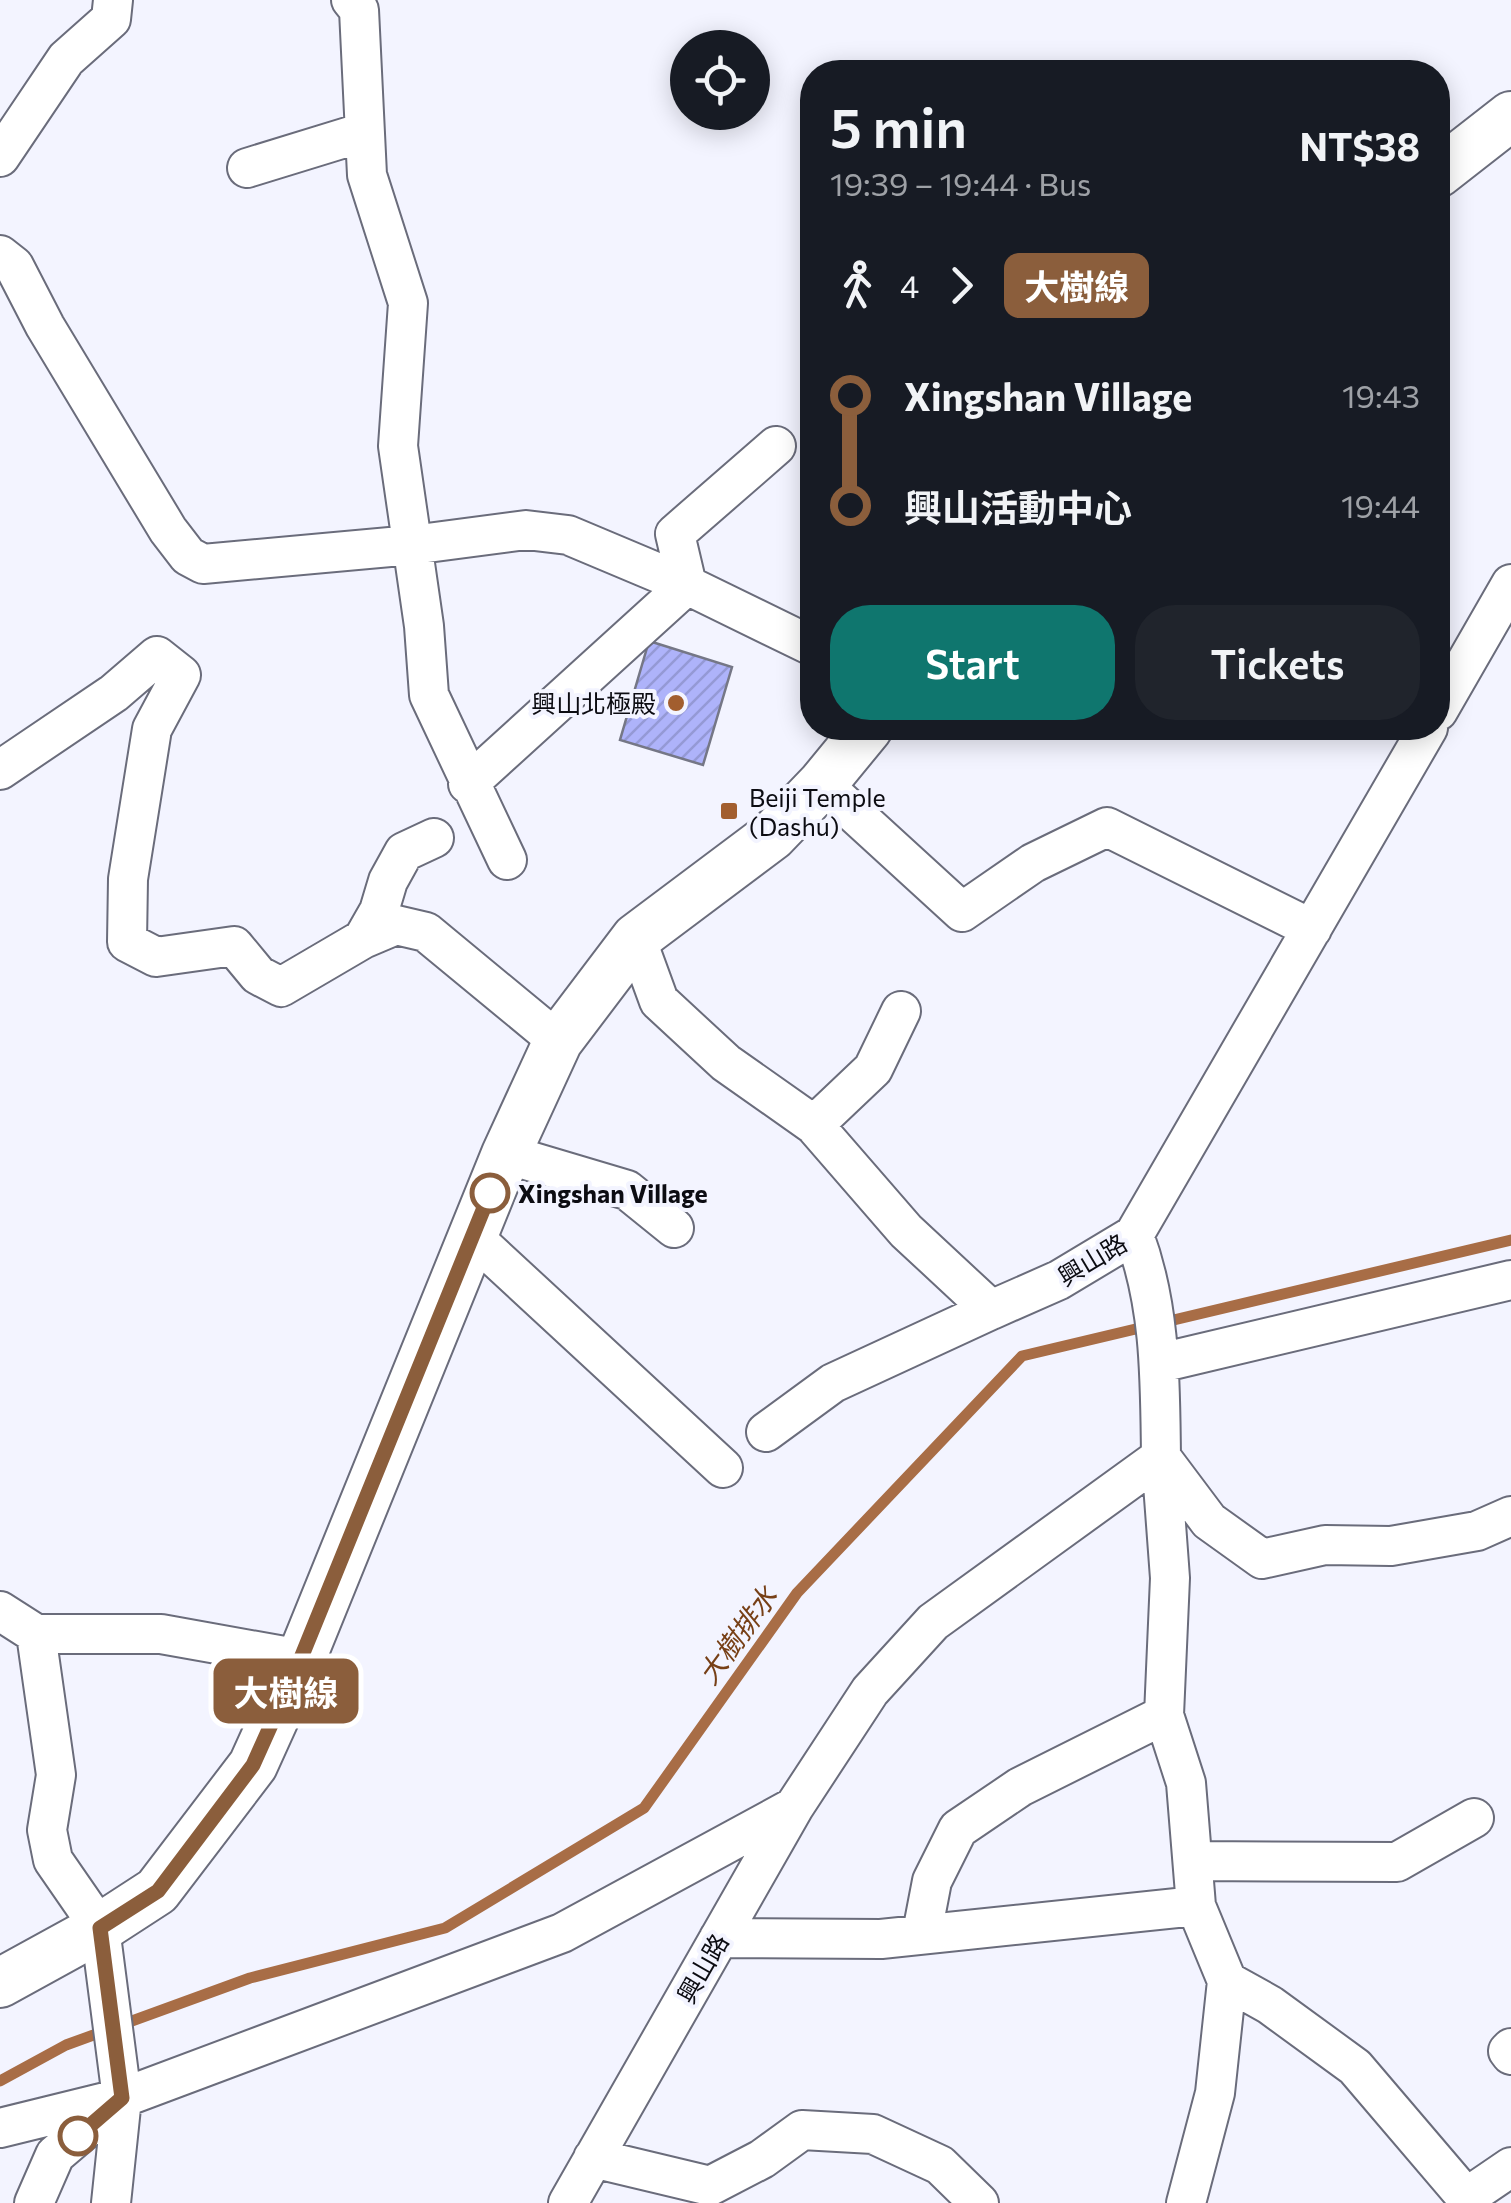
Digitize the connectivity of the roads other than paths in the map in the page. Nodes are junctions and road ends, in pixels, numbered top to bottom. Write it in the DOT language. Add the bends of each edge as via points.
graph roads {
  1 [pos="114,0"];
  2 [pos="351,0"];
  3 [pos="1511,116"];
  4 [pos="364,132"];
  5 [pos="0,158"];
  6 [pos="1450,164"];
  7 [pos="247,168"];
  8 [pos="0,255"];
  9 [pos="776,446"];
  10 [pos="412,546"];
  11 [pos="1511,584"];
  12 [pos="688,585"];
  13 [pos="800,640"];
  14 [pos="1450,690"];
  15 [pos="858,740"];
  16 [pos="1421,740"];
  17 [pos="0,770"];
  18 [pos="468,784"];
  19 [pos="822,784"];
  20 [pos="434,838"];
  21 [pos="507,860"];
  22 [pos="1312,929"];
  23 [pos="363,938"];
  24 [pos="636,938"];
  25 [pos="901,1010"];
  26 [pos="558,1040"];
  27 [pos="814,1124"];
  28 [pos="506,1154"];
  29 [pos="674,1228"];
  30 [pos="473,1238"];
  31 [pos="1140,1250"];
  32 [pos="1511,1280"];
  33 [pos="991,1310"];
  34 [pos="1159,1354"];
  35 [pos="766,1432"];
  36 [pos="1162,1458"];
  37 [pos="722,1468"];
  38 [pos="1511,1516"];
  39 [pos="0,1612"];
  40 [pos="36,1634"];
  41 [pos="301,1658"];
  42 [pos="1164,1716"];
  43 [pos="794,1806"];
  44 [pos="1474,1818"];
  45 [pos="1194,1861"];
  46 [pos="1196,1906"];
  47 [pos="100,1928"];
  48 [pos="922,1932"];
  49 [pos="719,1938"];
  50 [pos="1227,1982"];
  51 [pos="0,1983"];
  52 [pos="122,2098"];
  53 [pos="0,2128"];
  54 [pos="593,2158"];
  55 [pos="1511,2167"];
  56 [pos="1469,2200"];
  57 [pos="34,2203"];
  58 [pos="111,2203"];
  59 [pos="568,2203"];
  60 [pos="979,2203"];
  61 [pos="1186,2203"];
  1 -- 5 [label="street" via="112,19 66,60"];
  2 -- 4 [label="street" via="359,10"];
  3 -- 6 [label="main road"];
  4 -- 7 [label="street"];
  4 -- 10 [label="street" via="367,175 408,302 398,446"];
  8 -- 10 [label="street" via="14,266 188,556 203,564"];
  9 -- 12 [label="street" via="675,534"];
  10 -- 12 [label="street" via="526,530 568,535"];
  10 -- 18 [label="street" via="429,695"];
  11 -- 14 [label="street"];
  12 -- 13 [label="street"];
  12 -- 18 [label="street"];
  15 -- 19 [label="main road"];
  16 -- 22 [label="street, 興山路"];
  17 -- 23 [label="street" via="114,694 158,656 180,675 152,729 128,880 126,942 156,957 234,946 280,988"];
  18 -- 21 [label="street"];
  19 -- 22 [label="street" via="962,912 1033,863 1108,827"];
  19 -- 24 [label="main road" via="772,836"];
  20 -- 23 [label="street" via="404,852"];
  22 -- 31 [label="street, 興山路"];
  23 -- 26 [label="street" via="396,926 426,932"];
  24 -- 26 [label="main road"];
  24 -- 27 [label="street" via="659,1000 726,1062"];
  25 -- 27 [label="street" via="873,1069"];
  26 -- 28 [label="main road"];
  27 -- 33 [label="street" via="906,1231"];
  28 -- 29 [label="street" via="627,1190"];
  28 -- 30 [label="main road"];
  30 -- 37 [label="street"];
  30 -- 41 [label="main road"];
  31 -- 33 [label="street, 興山路"];
  31 -- 34 [label="street"];
  32 -- 34 [label="street"];
  33 -- 35 [label="street, 興山路" via="833,1383"];
  34 -- 36 [label="street"];
  36 -- 38 [label="street" via="1209,1521 1262,1559 1325,1545 1391,1546 1477,1531"];
  36 -- 42 [label="street" via="1170,1578"];
  36 -- 43 [label="street, 興山路" via="933,1622 870,1691"];
  39 -- 40 [label="street"];
  40 -- 41 [label="street" via="162,1634"];
  40 -- 47 [label="street" via="56,1775 48,1830 54,1860"];
  41 -- 47 [label="main road" via="253,1765 158,1891"];
  42 -- 45 [label="street" via="1186,1782"];
  42 -- 48 [label="street" via="1020,1788 958,1828 932,1881"];
  43 -- 49 [label="street, 興山路"];
  43 -- 52 [label="street" via="562,1933"];
  44 -- 45 [label="street" via="1397,1862"];
  45 -- 46 [label="street"];
  46 -- 48 [label="street"];
  46 -- 50 [label="street"];
  47 -- 51 [label="main road"];
  47 -- 52 [label="street"];
  48 -- 49 [label="street" via="881,1939"];
  49 -- 54 [label="street, 興山路"];
  50 -- 56 [label="street" via="1355,2066"];
  50 -- 61 [label="street" via="1215,2094"];
  52 -- 53 [label="street"];
  52 -- 57 [label="street" via="55,2155"];
  52 -- 58 [label="street"];
  54 -- 59 [label="street, 興山路"];
  54 -- 60 [label="street" via="710,2186 802,2130 873,2134 940,2166"];
  55 -- 56 [label="street"];
}
